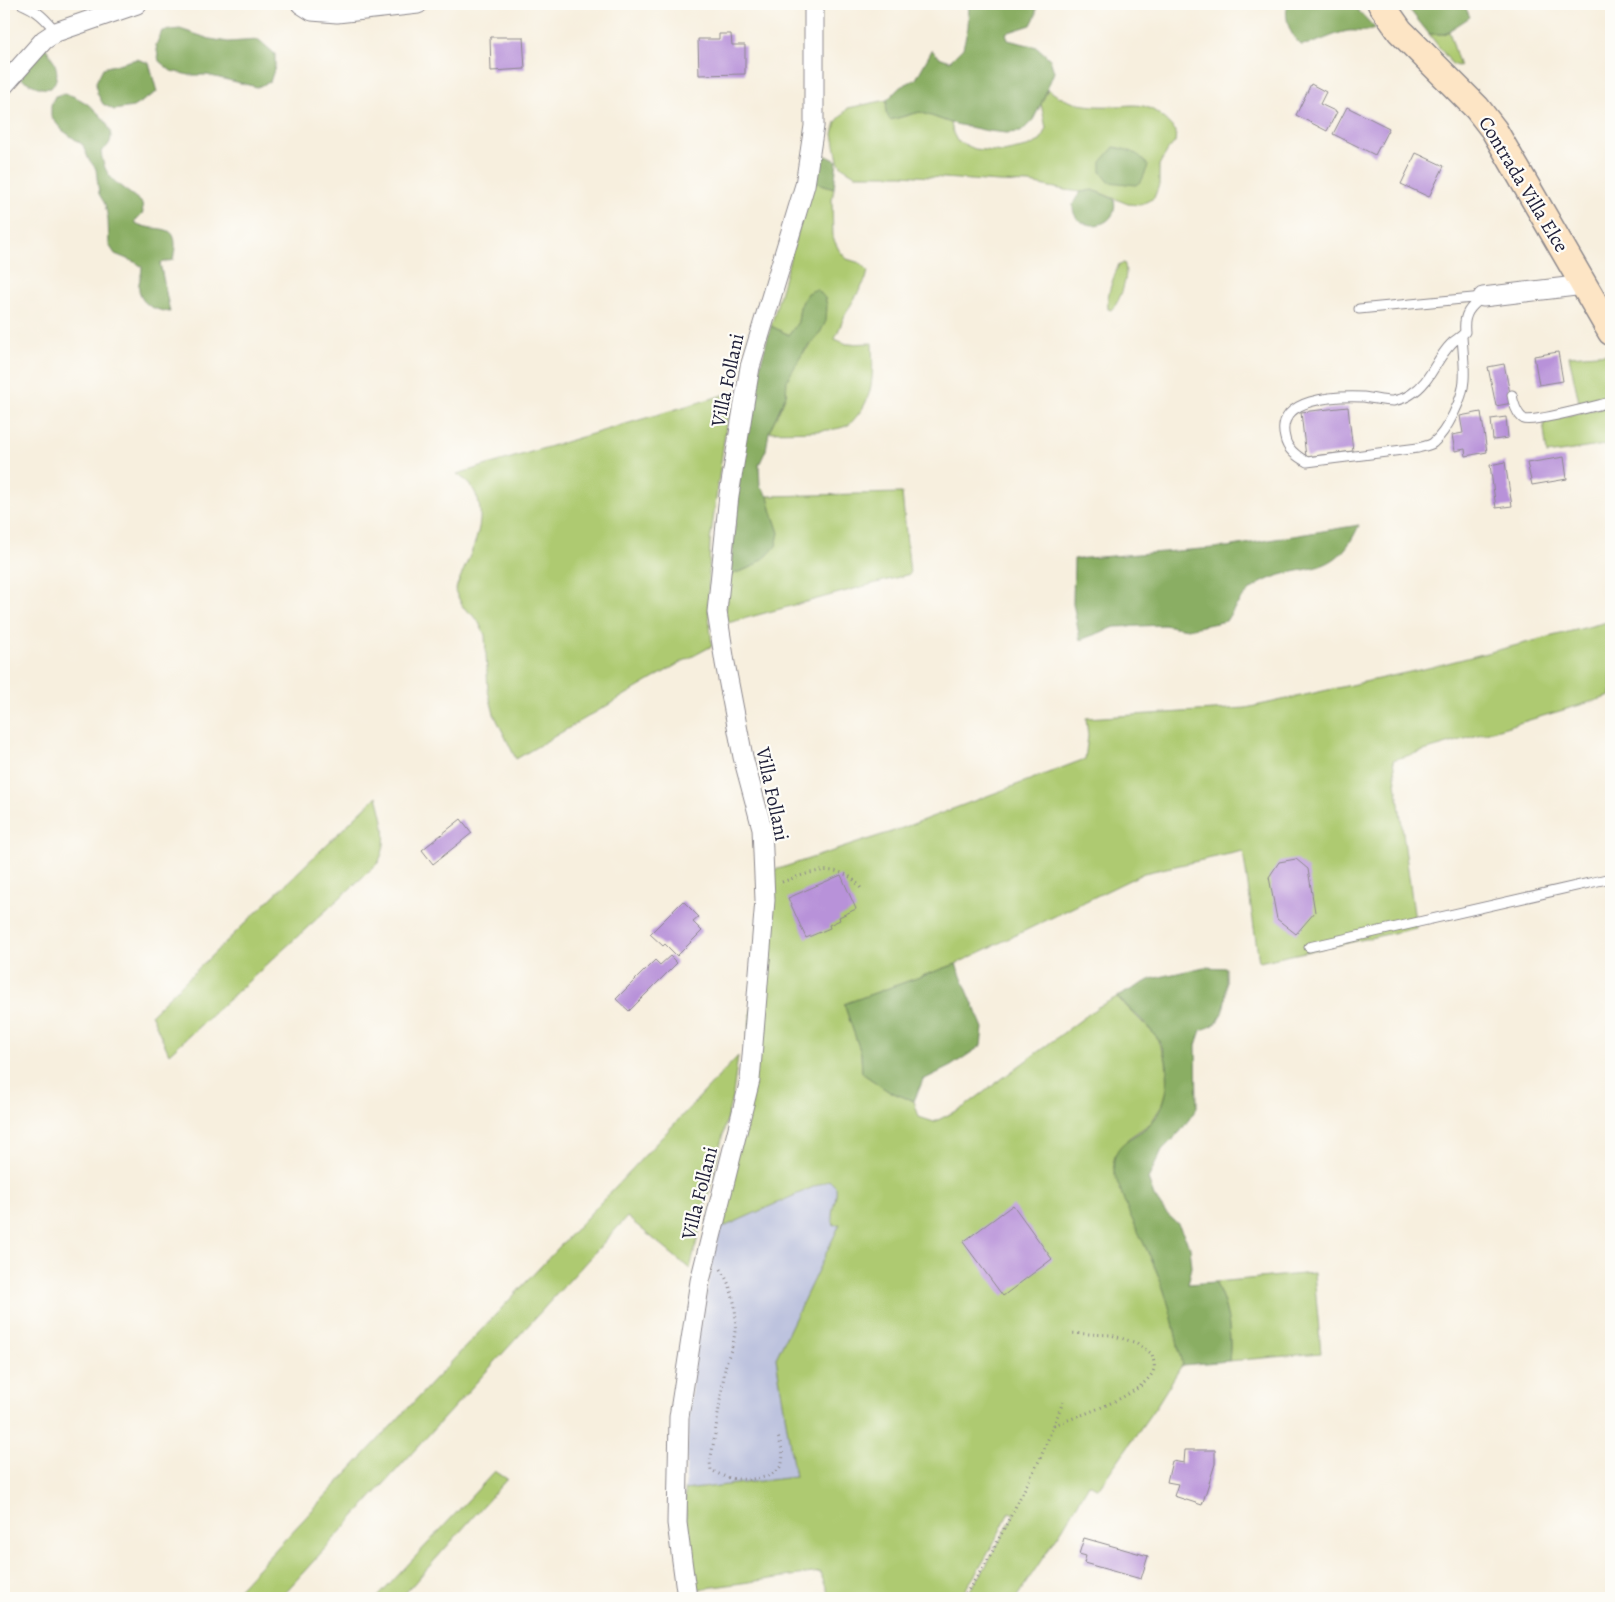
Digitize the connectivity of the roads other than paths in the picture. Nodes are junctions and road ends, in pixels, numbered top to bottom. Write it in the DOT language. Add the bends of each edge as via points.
graph roads {
  1 [pos="22,4"];
  2 [pos="136,4"];
  3 [pos="301,4"];
  4 [pos="418,4"];
  5 [pos="814,4"];
  6 [pos="1381,4"];
  7 [pos="56,32"];
  8 [pos="4,85"];
  9 [pos="1584,285"];
  10 [pos="1483,297"];
  11 [pos="1359,309"];
  12 [pos="1611,332"];
  13 [pos="1462,337"];
  14 [pos="1512,395"];
  15 [pos="1611,402"];
  16 [pos="1611,878"];
  17 [pos="1309,947"];
  18 [pos="687,1598"];
  1 -- 7 [label="lane" via="43,16"];
  2 -- 7 [label="street"];
  3 -- 4 [label="street" via="312,11 337,13"];
  5 -- 18 [label="street, Villa Follani" via="814,126 805,185 750,366 729,494 718,612 743,757 762,828 765,900 750,1080 700,1281 679,1417 677,1523"];
  6 -- 9 [label="main road, Contrada Villa Elce" via="1400,31 1488,122"];
  7 -- 8 [label="street" via="44,40"];
  9 -- 10 [label="street"];
  9 -- 12 [label="main road, Contrada Villa Elce"];
  10 -- 11 [label="lane"];
  10 -- 13 [label="lane" via="1470,308"];
  13 -- 13 [label="lane" via="1464,382 1458,406 1432,444 1307,462 1295,455 1284,439 1288,415 1300,405 1327,398 1363,397 1394,401 1411,394 1427,381 1452,342"];
  14 -- 15 [label="lane" via="1519,413 1526,420"];
  16 -- 17 [label="lane"];
}
